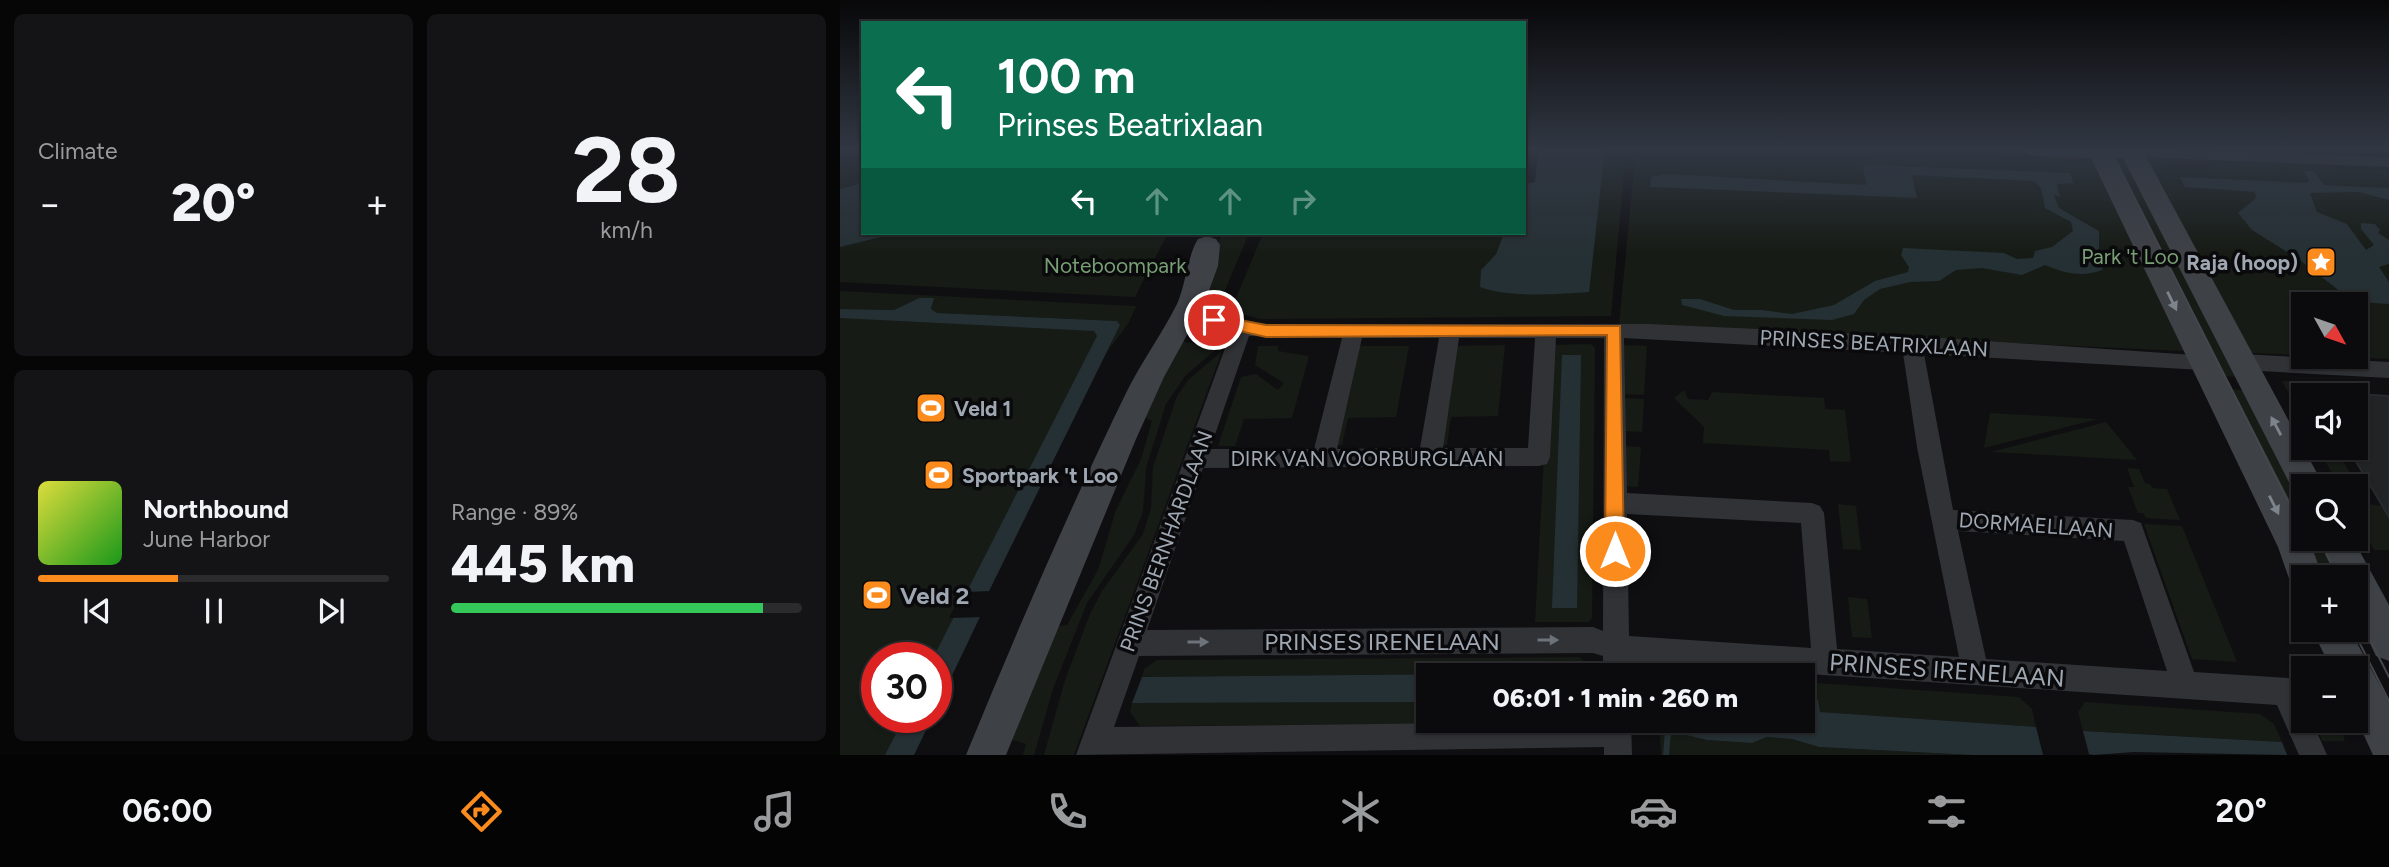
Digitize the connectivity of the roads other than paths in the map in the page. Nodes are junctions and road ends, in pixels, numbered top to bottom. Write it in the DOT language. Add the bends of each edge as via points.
graph roads {
  1 [pos="2116,184"];
  2 [pos="2148,184"];
  3 [pos="1209,239"];
  4 [pos="1188,312"];
  5 [pos="1242,328"];
  6 [pos="1546,329"];
  7 [pos="1354,330"];
  8 [pos="1450,330"];
  9 [pos="1615,330"];
  10 [pos="1912,344"];
  11 [pos="2202,362"];
  12 [pos="2242,362"];
  13 [pos="2389,370"];
  14 [pos="1142,391"];
  15 [pos="1430,458"];
  16 [pos="1195,459"];
  17 [pos="1323,459"];
  18 [pos="2302,474"];
  19 [pos="1615,503"];
  20 [pos="1945,520"];
  21 [pos="2301,565"];
  22 [pos="2368,603"];
  23 [pos="1130,643"];
  24 [pos="2389,643"];
  25 [pos="1615,648"];
  26 [pos="1825,662"];
  27 [pos="1616,663"];
  28 [pos="1975,670"];
  29 [pos="2185,685"];
  30 [pos="2291,693"];
  31 [pos="2368,699"];
  32 [pos="2306,733"];
  33 [pos="1618,736"];
  34 [pos="2389,744"];
  35 [pos="1092,748"];
  36 [pos="986,755"];
  37 [pos="2313,755"];
  1 -- 11 [label="main road, one-way"];
  2 -- 12 [label="main road"];
  3 -- 4 [label="main road"];
  3 -- 14 [label="main road" via="1194,259 1158,332"];
  4 -- 5 [label="street, PRINSES BEATRIXLAAN"];
  4 -- 14 [label="main road"];
  5 -- 7 [label="street, PRINSES BEATRIXLAAN"];
  5 -- 16 [label="street, PRINS BERNHARDLAAN"];
  6 -- 8 [label="street, PRINSES BEATRIXLAAN"];
  6 -- 9 [label="street, PRINSES BEATRIXLAAN"];
  6 -- 15 [label="street, DIRK VAN VOORBURGLAAN" via="1539,457"];
  7 -- 8 [label="street, PRINSES BEATRIXLAAN"];
  7 -- 17 [label="street"];
  8 -- 15 [label="street"];
  9 -- 10 [label="street, PRINSES BEATRIXLAAN"];
  9 -- 19 [label="street"];
  10 -- 11 [label="street, PRINSES BEATRIXLAAN"];
  10 -- 20 [label="street"];
  11 -- 21 [label="main road, one-way"];
  12 -- 13 [label="street"];
  18 -- 12 [label="main road, one-way"];
  14 -- 36 [label="main road"];
  15 -- 17 [label="street, DIRK VAN VOORBURGLAAN"];
  16 -- 17 [label="street, DIRK VAN VOORBURGLAAN"];
  16 -- 23 [label="street, PRINS BERNHARDLAAN"];
  19 -- 25 [label="street"];
  19 -- 26 [label="street" via="1812,513"];
  20 -- 28 [label="street"];
  20 -- 29 [label="street, DORMAELLAAN" via="2133,531"];
  22 -- 24 [label="main road"];
  23 -- 25 [label="street, PRINSES IRENELAAN, one-way" via="1593,640"];
  23 -- 35 [label="street, PRINS BERNHARDLAAN"];
  25 -- 26 [label="street, PRINSES IRENELAAN"];
  25 -- 27 [label="street"];
  26 -- 28 [label="street, PRINSES IRENELAAN"];
  28 -- 29 [label="street, PRINSES IRENELAAN"];
  29 -- 30 [label="street, PRINSES IRENELAAN"];
  31 -- 34 [label="main road"];
  32 -- 37 [label="street"];
  33 -- 35 [label="street"];
}
